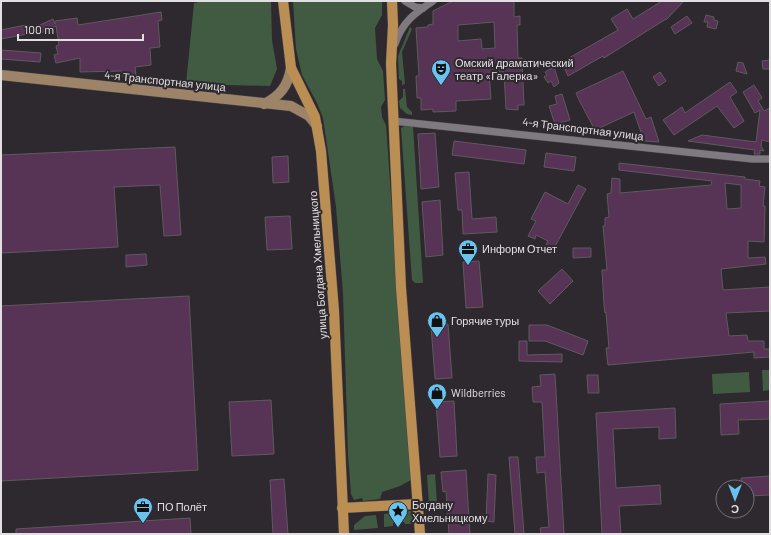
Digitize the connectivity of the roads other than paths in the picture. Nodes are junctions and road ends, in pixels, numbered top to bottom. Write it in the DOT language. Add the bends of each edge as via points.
graph roads {
  1 [pos="283,1"];
  2 [pos="392,1"];
  3 [pos="405,1"];
  4 [pos="433,1"];
  5 [pos="423,8"];
  6 [pos="391,55"];
  7 [pos="291,68"];
  8 [pos="1,75"];
  9 [pos="264,104"];
  10 [pos="393,121"];
  11 [pos="318,128"];
  12 [pos="770,159"];
  13 [pos="418,504"];
  14 [pos="342,508"];
  15 [pos="344,534"];
  16 [pos="420,534"];
  1 -- 7 [label="main road, улица Богдана Хмельницкого"];
  2 -- 6 [label="main road"];
  3 -- 5 [label="street"];
  4 -- 5 [label="street"];
  5 -- 6 [label="street" via="414,13 402,27"];
  6 -- 10 [label="main road"];
  7 -- 9 [label="main road" via="284,88 275,98"];
  7 -- 11 [label="main road, улица Богдана Хмельницкого" via="312,109"];
  8 -- 9 [label="main road, 4-я Транспортная улица"];
  9 -- 11 [label="main road, 4-я Транспортная улица" via="291,106 309,116"];
  10 -- 12 [label="street, 4-я Транспортная улица"];
  10 -- 13 [label="main road" via="401,288"];
  11 -- 14 [label="main road, улица Богдана Хмельницкого" via="328,215"];
  13 -- 14 [label="main road"];
  13 -- 16 [label="main road"];
  14 -- 15 [label="main road, улица Богдана Хмельницкого"];
}
